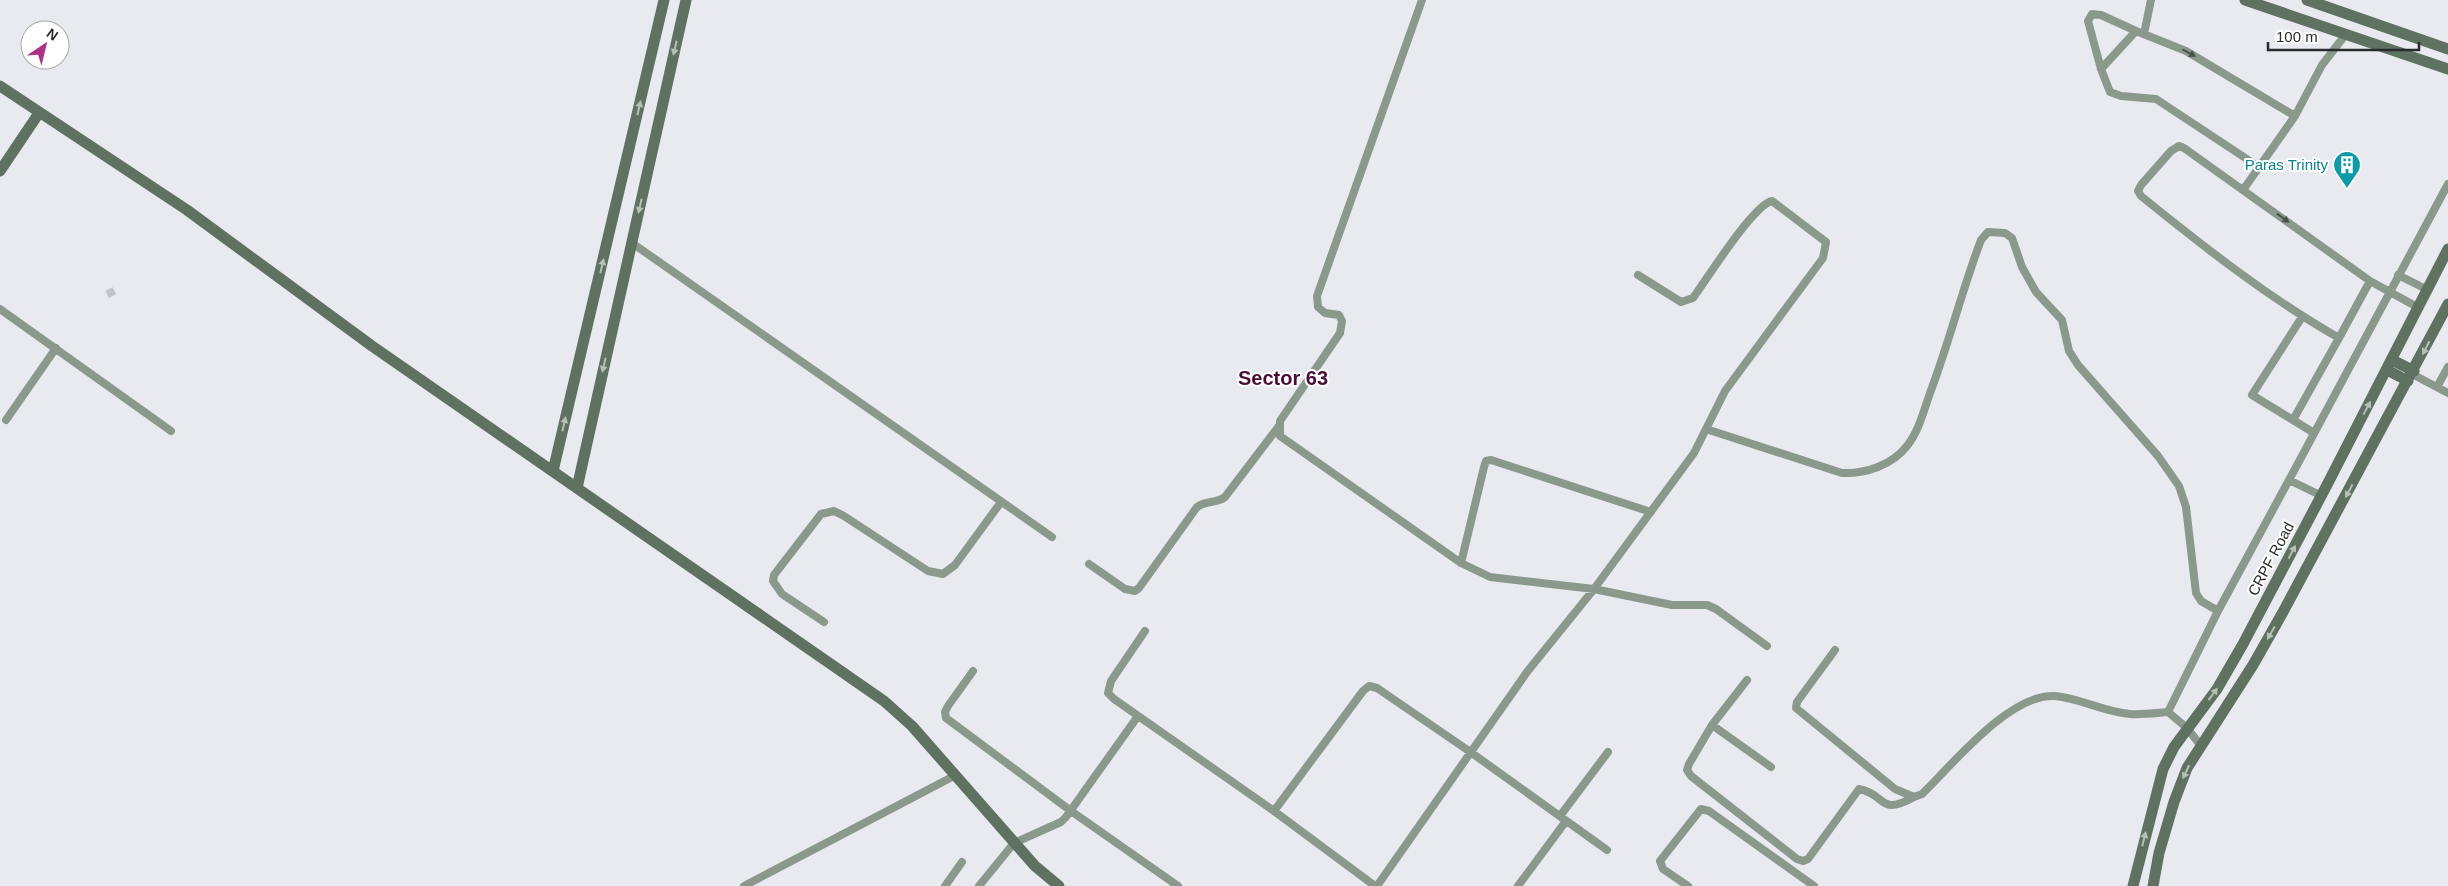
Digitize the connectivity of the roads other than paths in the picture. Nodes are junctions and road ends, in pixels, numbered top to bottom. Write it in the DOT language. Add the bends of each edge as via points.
graph roads {
  1 [pos="664,0"];
  2 [pos="686,0"];
  3 [pos="1422,0"];
  4 [pos="2152,0"];
  5 [pos="2245,0"];
  6 [pos="2307,0"];
  7 [pos="2136,31"];
  8 [pos="2144,34"];
  9 [pos="2346,34"];
  10 [pos="2433,44"];
  11 [pos="2448,44"];
  12 [pos="2448,49"];
  13 [pos="2425,62"];
  14 [pos="2101,69"];
  15 [pos="2448,70"];
  16 [pos="2448,76"];
  17 [pos="0,86"];
  18 [pos="39,113"];
  19 [pos="2295,116"];
  20 [pos="2259,167"];
  21 [pos="0,171"];
  22 [pos="2448,184"];
  23 [pos="2243,190"];
  24 [pos="632,243"];
  25 [pos="2448,249"];
  26 [pos="2398,274"];
  27 [pos="1638,275"];
  28 [pos="2370,281"];
  29 [pos="2428,290"];
  30 [pos="2388,292"];
  31 [pos="2448,304"];
  32 [pos="2419,308"];
  33 [pos="0,309"];
  34 [pos="2302,317"];
  35 [pos="2339,338"];
  36 [pos="56,348"];
  37 [pos="2390,365"];
  38 [pos="2448,367"];
  39 [pos="2411,375"];
  40 [pos="2437,387"];
  41 [pos="2448,393"];
  42 [pos="6,420"];
  43 [pos="2293,420"];
  44 [pos="1279,426"];
  45 [pos="1706,429"];
  46 [pos="171,431"];
  47 [pos="2314,433"];
  48 [pos="553,471"];
  49 [pos="2289,480"];
  50 [pos="577,488"];
  51 [pos="2322,496"];
  52 [pos="1001,502"];
  53 [pos="1651,512"];
  54 [pos="1052,537"];
  55 [pos="1461,563"];
  56 [pos="1089,564"];
  57 [pos="1594,589"];
  58 [pos="2218,611"];
  59 [pos="824,622"];
  60 [pos="1144,631"];
  61 [pos="1767,646"];
  62 [pos="1835,650"];
  63 [pos="973,671"];
  64 [pos="1747,680"];
  65 [pos="2168,712"];
  66 [pos="1138,716"];
  67 [pos="1712,724"];
  68 [pos="2187,728"];
  69 [pos="2202,746"];
  70 [pos="1470,751"];
  71 [pos="1608,752"];
  72 [pos="1772,767"];
  73 [pos="954,776"];
  74 [pos="1914,797"];
  75 [pos="1071,811"];
  76 [pos="1274,811"];
  77 [pos="1563,818"];
  78 [pos="1014,843"];
  79 [pos="1607,850"];
  80 [pos="962,862"];
  81 [pos="744,886"];
  82 [pos="945,886"];
  83 [pos="979,886"];
  84 [pos="1058,886"];
  85 [pos="1176,886"];
  86 [pos="1376,886"];
  87 [pos="1518,886"];
  88 [pos="1688,886"];
  89 [pos="1814,886"];
  90 [pos="2132,886"];
  91 [pos="2153,886"];
  48 -- 1 [label="street, one-way"];
  2 -- 24 [label="street, one-way"];
  3 -- 44 [label="street" via="1317,296 1318,307 1326,313 1339,315 1342,321 1340,333"];
  4 -- 8 [label="street"];
  5 -- 9 [label="street"];
  6 -- 10 [label="street"];
  7 -- 8 [label="street"];
  7 -- 14 [label="street"];
  7 -- 14 [label="street" via="2092,14 2088,21"];
  8 -- 19 [label="street, one-way" via="2186,51"];
  9 -- 13 [label="street"];
  9 -- 19 [label="street" via="2322,65"];
  10 -- 11 [label="street"];
  10 -- 12 [label="street"];
  13 -- 15 [label="street"];
  13 -- 16 [label="street"];
  14 -- 20 [label="street" via="2110,92 2156,99"];
  17 -- 18 [label="street"];
  18 -- 21 [label="street"];
  18 -- 48 [label="street" via="187,210 372,346"];
  19 -- 20 [label="street"];
  20 -- 23 [label="street"];
  22 -- 26 [label="street"];
  23 -- 28 [label="street, one-way"];
  23 -- 34 [label="street" via="2179,146 2171,151 2138,191 2169,219"];
  24 -- 50 [label="street, one-way"];
  24 -- 52 [label="street"];
  25 -- 29 [label="street, CRPF Road"];
  26 -- 29 [label="street"];
  26 -- 30 [label="street"];
  27 -- 45 [label="street" via="1681,302 1693,298 1749,220 1766,202 1772,201 1826,242 1823,258 1725,391"];
  28 -- 30 [label="street"];
  28 -- 35 [label="street"];
  29 -- 32 [label="street, CRPF Road"];
  30 -- 32 [label="street"];
  30 -- 47 [label="street"];
  31 -- 39 [label="street, one-way"];
  32 -- 37 [label="street, CRPF Road"];
  33 -- 36 [label="street"];
  34 -- 35 [label="street"];
  34 -- 43 [label="street" via="2252,395"];
  35 -- 43 [label="street"];
  36 -- 42 [label="street"];
  36 -- 46 [label="street"];
  37 -- 39 [label="street"];
  51 -- 37 [label="street, CRPF Road, one-way"];
  38 -- 40 [label="street"];
  39 -- 40 [label="street"];
  39 -- 69 [label="street, one-way" via="2283,612"];
  40 -- 41 [label="street"];
  43 -- 47 [label="street"];
  44 -- 55 [label="street" via="1280,436 1285,441"];
  44 -- 56 [label="street" via="1225,497 1197,507 1135,591 1125,589"];
  45 -- 53 [label="street" via="1694,453"];
  45 -- 58 [label="street" via="1842,473 1865,472 1883,464 1908,446 1917,429 1981,240 1992,230 2006,233 2012,238 2022,267 2036,292 2062,320 2070,351 2078,365 2158,456 2178,486 2186,507 2196,592"];
  47 -- 49 [label="street"];
  48 -- 50 [label="street"];
  49 -- 51 [label="street"];
  49 -- 58 [label="street"];
  50 -- 73 [label="street" via="884,701 912,726"];
  68 -- 51 [label="street, CRPF Road, one-way" via="2217,689"];
  52 -- 54 [label="street"];
  52 -- 59 [label="street" via="955,565 943,574 928,571 844,516 834,512 821,514 774,575 773,581 782,594"];
  53 -- 55 [label="street" via="1486,461"];
  53 -- 57 [label="street"];
  55 -- 57 [label="street" via="1490,577"];
  57 -- 61 [label="street" via="1672,605 1706,605"];
  57 -- 70 [label="street" via="1527,672"];
  58 -- 65 [label="street"];
  60 -- 66 [label="street" via="1108,687 1108,693 1114,699"];
  62 -- 74 [label="street" via="1797,702 1796,708 1895,790"];
  63 -- 75 [label="street" via="948,706 946,718"];
  64 -- 67 [label="street"];
  65 -- 68 [label="street"];
  65 -- 74 [label="street" via="2130,714 2054,696 2040,698 2013,710 1991,725 1922,794"];
  66 -- 75 [label="street"];
  66 -- 76 [label="street"];
  67 -- 72 [label="street"];
  67 -- 74 [label="street" via="1689,764 1691,776 1797,859 1808,859 1859,789 1891,806 1898,806"];
  68 -- 69 [label="street"];
  90 -- 68 [label="street, CRPF Road, one-way" via="2163,769"];
  69 -- 91 [label="street, one-way" via="2187,768 2174,802"];
  70 -- 76 [label="street" via="1377,688 1369,686"];
  70 -- 77 [label="street"];
  70 -- 86 [label="street"];
  71 -- 77 [label="street"];
  73 -- 78 [label="street"];
  73 -- 81 [label="street"];
  75 -- 78 [label="street" via="1061,822"];
  75 -- 85 [label="street"];
  76 -- 86 [label="street"];
  77 -- 79 [label="street"];
  77 -- 87 [label="street"];
  78 -- 83 [label="street"];
  78 -- 84 [label="street"];
  80 -- 82 [label="street"];
  88 -- 89 [label="street" via="1663,869 1660,861 1701,810 1709,811"];
}
